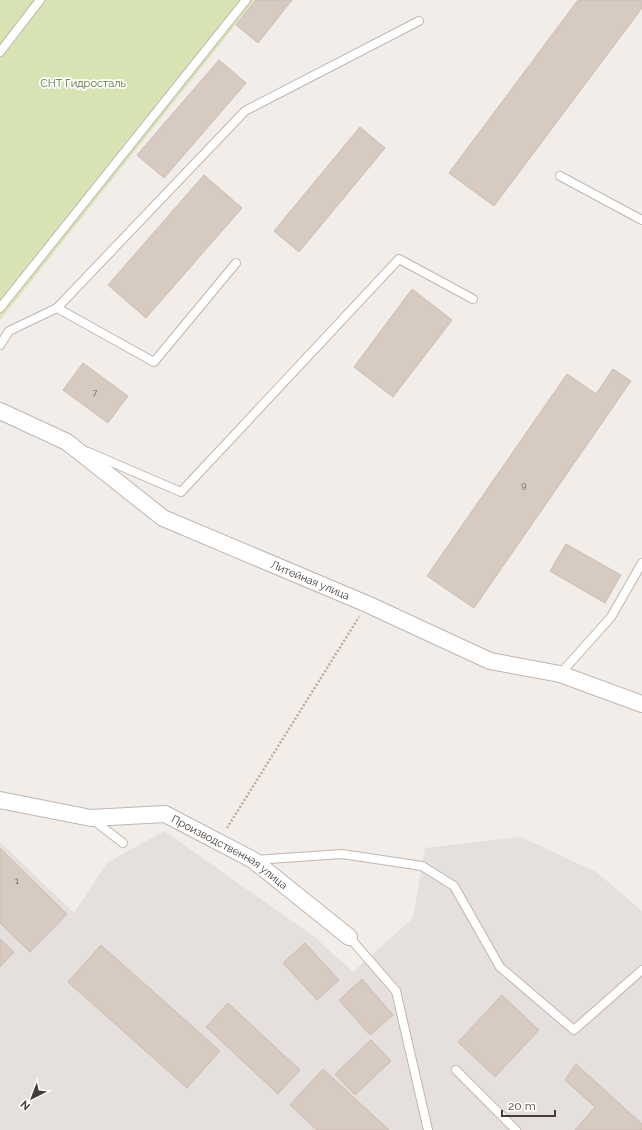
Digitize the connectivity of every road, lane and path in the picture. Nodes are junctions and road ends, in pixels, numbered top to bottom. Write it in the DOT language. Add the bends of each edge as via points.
graph roads {
  1 [pos="40,0"];
  2 [pos="246,0"];
  3 [pos="419,21"];
  4 [pos="0,52"];
  5 [pos="560,176"];
  6 [pos="642,220"];
  7 [pos="236,263"];
  8 [pos="473,299"];
  9 [pos="0,308"];
  10 [pos="57,308"];
  11 [pos="0,345"];
  12 [pos="0,411"];
  13 [pos="67,442"];
  14 [pos="642,563"];
  15 [pos="368,604"];
  16 [pos="560,674"];
  17 [pos="642,704"];
  18 [pos="0,800"];
  19 [pos="91,818"];
  20 [pos="218,842"];
  21 [pos="123,843"];
  22 [pos="253,860"];
  23 [pos="349,937"];
  24 [pos="642,970"];
  25 [pos="456,1070"];
  26 [pos="428,1130"];
  27 [pos="516,1130"];
  1 -- 4 [label="lane"];
  2 -- 9 [label="lane"];
  3 -- 10 [label="lane" via="245,111"];
  5 -- 6 [label="lane"];
  7 -- 10 [label="lane" via="154,362"];
  8 -- 13 [label="lane" via="399,259 181,492"];
  10 -- 11 [label="lane" via="9,331"];
  12 -- 13 [label="street, Литейная улица"];
  13 -- 15 [label="street, Литейная улица" via="163,518"];
  14 -- 16 [label="lane" via="611,617"];
  15 -- 16 [label="street, Литейная улица" via="490,661"];
  15 -- 20 [label="path"];
  16 -- 17 [label="street, Литейная улица"];
  18 -- 19 [label="street, Производственная улица"];
  19 -- 20 [label="street, Производственная улица" via="165,814"];
  19 -- 21 [label="lane"];
  20 -- 22 [label="street, Производственная улица"];
  22 -- 23 [label="street, Производственная улица"];
  22 -- 24 [label="lane" via="342,854 422,866 454,886 500,967 574,1030"];
  23 -- 26 [label="lane" via="396,991"];
  25 -- 27 [label="lane"];
}
